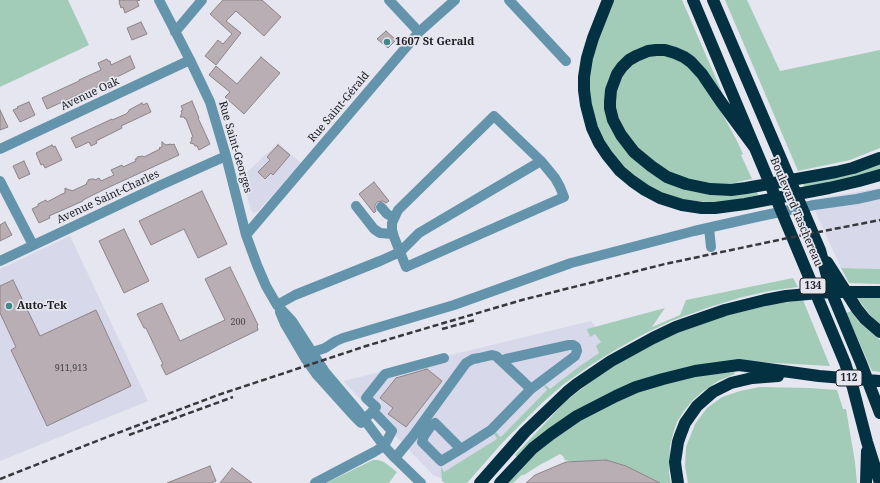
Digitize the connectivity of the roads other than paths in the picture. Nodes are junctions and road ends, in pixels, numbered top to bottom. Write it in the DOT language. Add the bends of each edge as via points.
graph roads {
  1 [pos="159,0"];
  2 [pos="202,0"];
  3 [pos="389,0"];
  4 [pos="455,0"];
  5 [pos="509,0"];
  6 [pos="608,0"];
  7 [pos="693,0"];
  8 [pos="713,0"];
  9 [pos="175,32"];
  10 [pos="419,32"];
  11 [pos="190,60"];
  12 [pos="566,61"];
  13 [pos="755,148"];
  14 [pos="0,149"];
  15 [pos="226,156"];
  16 [pos="880,158"];
  17 [pos="541,161"];
  18 [pos="880,174"];
  19 [pos="0,181"];
  20 [pos="880,194"];
  21 [pos="356,206"];
  22 [pos="381,207"];
  23 [pos="394,218"];
  24 [pos="709,228"];
  25 [pos="393,234"];
  26 [pos="246,235"];
  27 [pos="33,246"];
  28 [pos="711,247"];
  29 [pos="820,250"];
  30 [pos="400,252"];
  31 [pos="0,261"];
  32 [pos="880,292"];
  33 [pos="277,304"];
  34 [pos="880,332"];
  35 [pos="308,354"];
  36 [pos="444,358"];
  37 [pos="503,361"];
  38 [pos="819,376"];
  39 [pos="880,381"];
  40 [pos="531,389"];
  41 [pos="373,411"];
  42 [pos="880,414"];
  43 [pos="362,421"];
  44 [pos="867,442"];
  45 [pos="384,446"];
  46 [pos="461,449"];
  47 [pos="395,458"];
  48 [pos="880,482"];
  49 [pos="315,483"];
  50 [pos="421,483"];
  51 [pos="480,483"];
  52 [pos="500,483"];
  53 [pos="678,483"];
  54 [pos="866,483"];
  1 -- 9 [label="street, Rue Saint-Georges"];
  2 -- 9 [label="street"];
  3 -- 10 [label="street"];
  4 -- 10 [label="street, Rue Saint-Gérald"];
  5 -- 12 [label="street"];
  6 -- 18 [label="highway" via="586,58 586,105 592,128 607,155 620,171 645,190 682,205 715,208 829,188"];
  7 -- 13 [label="highway, Boulevard Taschereau / 134"];
  8 -- 29 [label="highway, Boulevard Taschereau / 134"];
  9 -- 11 [label="street, Rue Saint-Georges"];
  10 -- 26 [label="street, Rue Saint-Gérald"];
  11 -- 14 [label="street, Avenue Oak"];
  11 -- 15 [label="street, Rue Saint-Georges" via="210,102"];
  13 -- 16 [label="highway" via="702,74 684,57 665,50 648,51 629,60 617,74 611,90 610,108 621,135 634,152 651,166 686,184 724,190 746,188 836,172"];
  13 -- 44 [label="highway, Boulevard Taschereau / 134" via="845,363"];
  15 -- 26 [label="street, Rue Saint-Georges"];
  15 -- 27 [label="street, Avenue Saint-Charles"];
  17 -- 23 [label="street" via="494,116 403,204"];
  17 -- 30 [label="street" via="419,233"];
  17 -- 30 [label="street" via="555,178 564,197 406,267"];
  19 -- 27 [label="street"];
  20 -- 24 [label="street" via="814,205"];
  21 -- 25 [label="street" via="374,229 380,233"];
  22 -- 23 [label="street"];
  23 -- 25 [label="street"];
  24 -- 28 [label="street"];
  24 -- 35 [label="street" via="563,265 454,304 343,338"];
  25 -- 30 [label="street"];
  26 -- 33 [label="street, Rue Saint-Georges" via="256,265"];
  27 -- 31 [label="street, Avenue Saint-Charles"];
  29 -- 34 [label="highway" via="857,309"];
  29 -- 42 [label="highway, Boulevard Taschereau / 134" via="831,290"];
  30 -- 33 [label="street"];
  32 -- 51 [label="highway" via="838,291 786,296 725,310 676,327 606,364 577,384 524,432"];
  33 -- 35 [label="street, Rue Saint-Georges" via="285,324"];
  35 -- 43 [label="street, Rue Saint-Georges" via="322,381"];
  36 -- 41 [label="street" via="385,374 366,398 376,407"];
  37 -- 40 [label="street"];
  37 -- 40 [label="street" via="569,345 576,347 575,356"];
  37 -- 47 [label="street" via="492,355 466,363"];
  38 -- 39 [label="highway, 112"];
  38 -- 52 [label="highway" via="739,365 695,371 644,385 606,400 568,422 533,448"];
  38 -- 53 [label="highway" via="752,378 731,383 707,396 693,410 685,423 676,448"];
  40 -- 46 [label="street" via="495,426"];
  41 -- 43 [label="street"];
  41 -- 45 [label="street" via="392,431"];
  43 -- 45 [label="street, Rue Saint-Georges"];
  44 -- 48 [label="highway, Boulevard Taschereau / 134"];
  44 -- 54 [label="highway"];
  45 -- 47 [label="street, Rue Saint-Georges"];
  45 -- 49 [label="street"];
  47 -- 50 [label="street, Rue Saint-Georges"];
}
